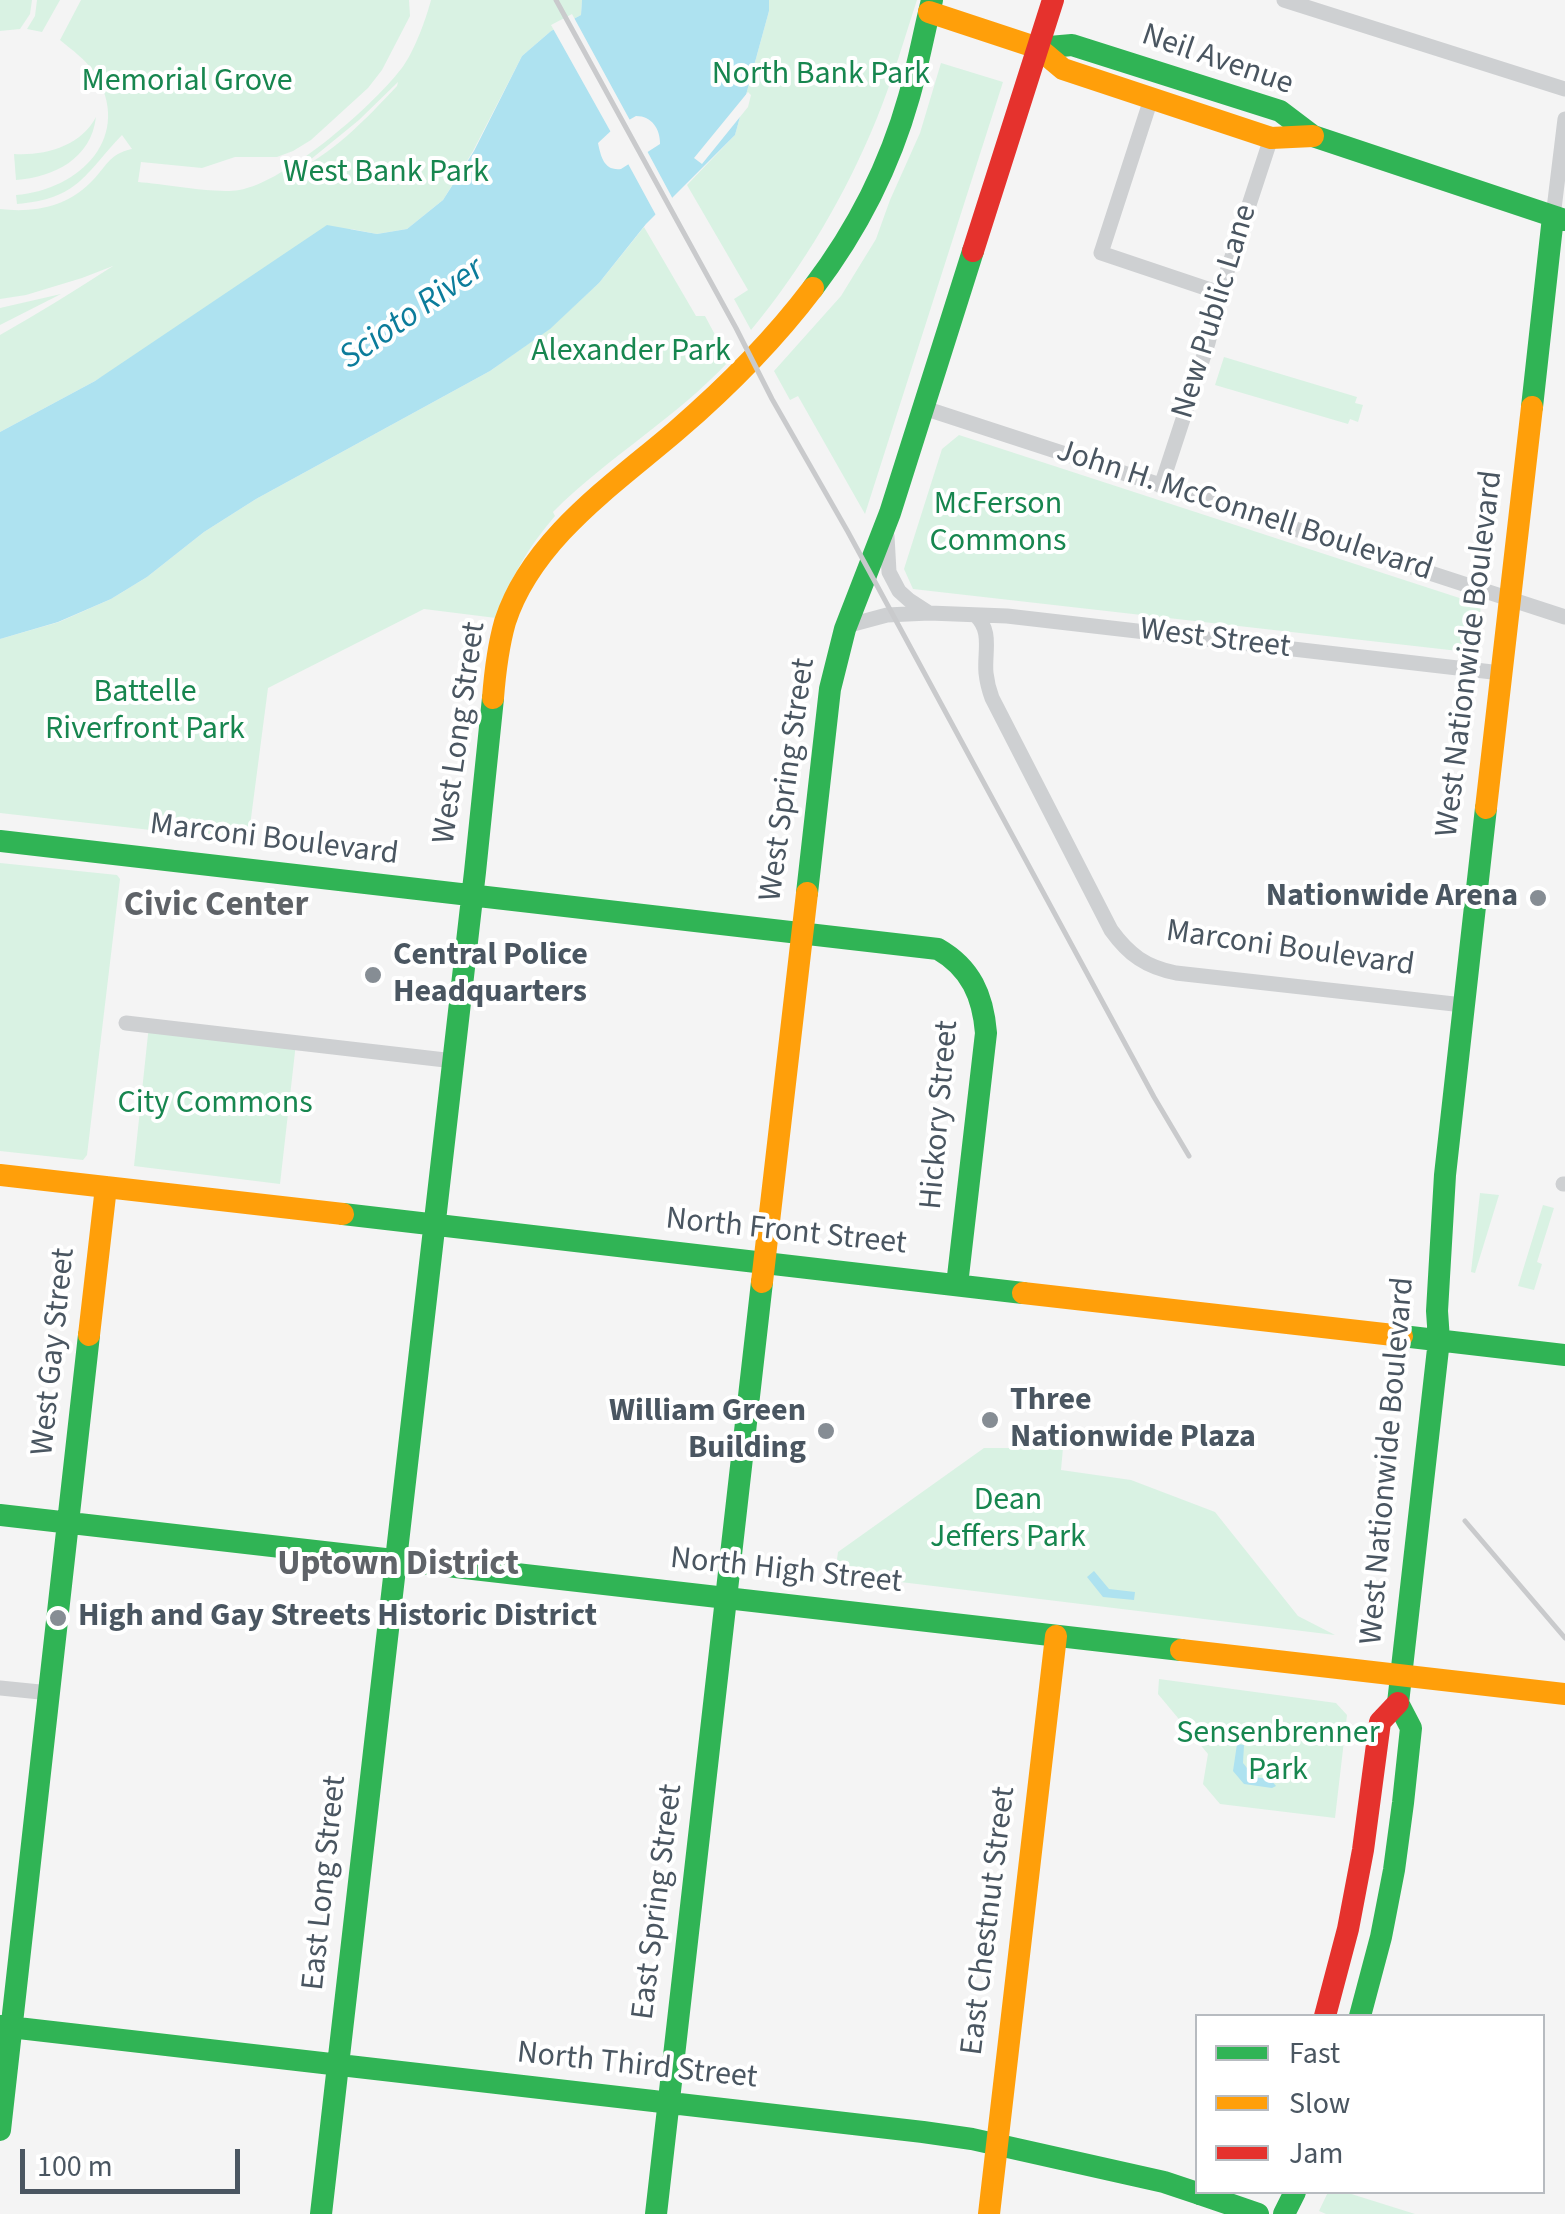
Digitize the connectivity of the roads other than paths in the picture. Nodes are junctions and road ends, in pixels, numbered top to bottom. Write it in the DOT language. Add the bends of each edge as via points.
graph roads {
  1 [pos="1053,0"];
  2 [pos="1284,0"];
  3 [pos="930,6"];
  4 [pos="1038,48"];
  5 [pos="1565,89"];
  6 [pos="1151,99"];
  7 [pos="1565,119"];
  8 [pos="1313,136"];
  9 [pos="1271,138"];
  10 [pos="1559,218"];
  11 [pos="1220,293"];
  12 [pos="924,408"];
  13 [pos="1162,486"];
  14 [pos="886,523"];
  15 [pos="1510,599"];
  16 [pos="929,613"];
  17 [pos="975,615"];
  18 [pos="1565,617"];
  19 [pos="846,626"];
  20 [pos="1502,673"];
  21 [pos="0,841"];
  22 [pos="472,896"];
  23 [pos="802,934"];
  24 [pos="955,960"];
  25 [pos="1463,1005"];
  26 [pos="126,1022"];
  27 [pos="454,1061"];
  28 [pos="0,1176"];
  29 [pos="106,1187"];
  30 [pos="434,1226"];
  31 [pos="765,1264"];
  32 [pos="958,1284"];
  33 [pos="1439,1340"];
  34 [pos="1565,1354"];
  35 [pos="0,1515"];
  36 [pos="70,1523"];
  37 [pos="396,1560"];
  38 [pos="726,1598"];
  39 [pos="1056,1636"];
  40 [pos="1402,1675"];
  41 [pos="0,1688"];
  42 [pos="50,1693"];
  43 [pos="1559,1693"];
  44 [pos="1398,1703"];
  45 [pos="1326,2014"];
  46 [pos="1360,2014"];
  47 [pos="6,2027"];
  48 [pos="338,2066"];
  49 [pos="668,2104"];
  50 [pos="0,2130"];
  51 [pos="998,2145"];
  52 [pos="1195,2193"];
  53 [pos="1199,2194"];
  54 [pos="321,2214"];
  55 [pos="656,2214"];
  56 [pos="989,2214"];
  57 [pos="1258,2214"];
  1 -- 4 [label="main road, West Spring Street"];
  2 -- 5 [label="street"];
  3 -- 4 [label="main road, Neil Avenue"];
  3 -- 22 [label="main road, West Long Street" via="894,145 829,268 704,406 571,519 523,584 501,640"];
  4 -- 6 [label="main road, Neil Avenue" via="1063,69"];
  4 -- 8 [label="main road, Neil Avenue" via="1072,45 1280,111"];
  4 -- 12 [label="main road, West Spring Street"];
  6 -- 9 [label="main road, Neil Avenue"];
  6 -- 11 [label="street" via="1101,253"];
  7 -- 10 [label="street, West Nationwide Boulevard"];
  8 -- 9 [label="main road" via="1280,127"];
  8 -- 10 [label="main road, Neil Avenue"];
  9 -- 11 [label="street, New Public Lane"];
  10 -- 15 [label="main road, West Nationwide Boulevard"];
  11 -- 13 [label="street, New Public Lane"];
  12 -- 13 [label="street, John H. McConnell Boulevard"];
  12 -- 14 [label="main road, West Spring Street"];
  13 -- 15 [label="street, John H. McConnell Boulevard"];
  14 -- 16 [label="street" via="889,572 901,594"];
  14 -- 19 [label="main road, West Spring Street"];
  15 -- 18 [label="street, John H. McConnell Boulevard"];
  15 -- 20 [label="main road, West Nationwide Boulevard"];
  16 -- 17 [label="street, West Street"];
  16 -- 19 [label="street, West Street" via="887,614"];
  17 -- 20 [label="street, West Street"];
  17 -- 25 [label="street, Marconi Boulevard" via="986,630 992,698 1111,930 1130,954 1176,973"];
  19 -- 23 [label="main road, West Spring Street" via="830,689"];
  20 -- 25 [label="main road, West Nationwide Boulevard"];
  21 -- 22 [label="main road, Marconi Boulevard"];
  22 -- 23 [label="main road, Marconi Boulevard"];
  22 -- 27 [label="main road, West Long Street"];
  23 -- 24 [label="main road, Marconi Boulevard" via="923,946"];
  23 -- 31 [label="main road, West Spring Street"];
  24 -- 32 [label="main road, Hickory Street" via="980,992 986,1013"];
  25 -- 33 [label="main road, West Nationwide Boulevard" via="1441,1223"];
  26 -- 27 [label="street"];
  27 -- 30 [label="main road, West Long Street"];
  28 -- 29 [label="main road, North Front Street"];
  29 -- 30 [label="main road, North Front Street"];
  29 -- 36 [label="main road, West Gay Street"];
  30 -- 31 [label="main road, North Front Street"];
  30 -- 37 [label="main road, West Long Street"];
  31 -- 32 [label="main road, North Front Street"];
  31 -- 38 [label="main road, West Spring Street"];
  32 -- 33 [label="main road, North Front Street"];
  33 -- 34 [label="main road, North Front Street"];
  33 -- 40 [label="main road, West Nationwide Boulevard"];
  35 -- 36 [label="main road, North High Street"];
  36 -- 37 [label="main road, North High Street"];
  36 -- 42 [label="main road, West Gay Street"];
  37 -- 38 [label="main road, North High Street"];
  37 -- 48 [label="main road, East Long Street"];
  38 -- 39 [label="main road, North High Street"];
  38 -- 49 [label="main road, East Spring Street"];
  39 -- 40 [label="main road, North High Street"];
  39 -- 51 [label="main road, East Chestnut Street"];
  40 -- 43 [label="main road, North High Street"];
  40 -- 44 [label="main road, West Nationwide Boulevard"];
  41 -- 42 [label="street"];
  42 -- 47 [label="main road, West Gay Street"];
  44 -- 45 [label="main road" via="1380,1722 1348,1929"];
  44 -- 46 [label="main road" via="1411,1728 1403,1803"];
  47 -- 48 [label="main road, North Third Street"];
  47 -- 50 [label="main road, West Gay Street"];
  48 -- 49 [label="main road, North Third Street"];
  48 -- 54 [label="main road, East Long Street"];
  49 -- 51 [label="main road, North Third Street"];
  49 -- 55 [label="main road, East Spring Street"];
  51 -- 52 [label="main road, North Third Street, bridge"];
  51 -- 56 [label="main road, East Chestnut Street"];
  53 -- 57 [label="main road, North Third Street, bridge"];
}
